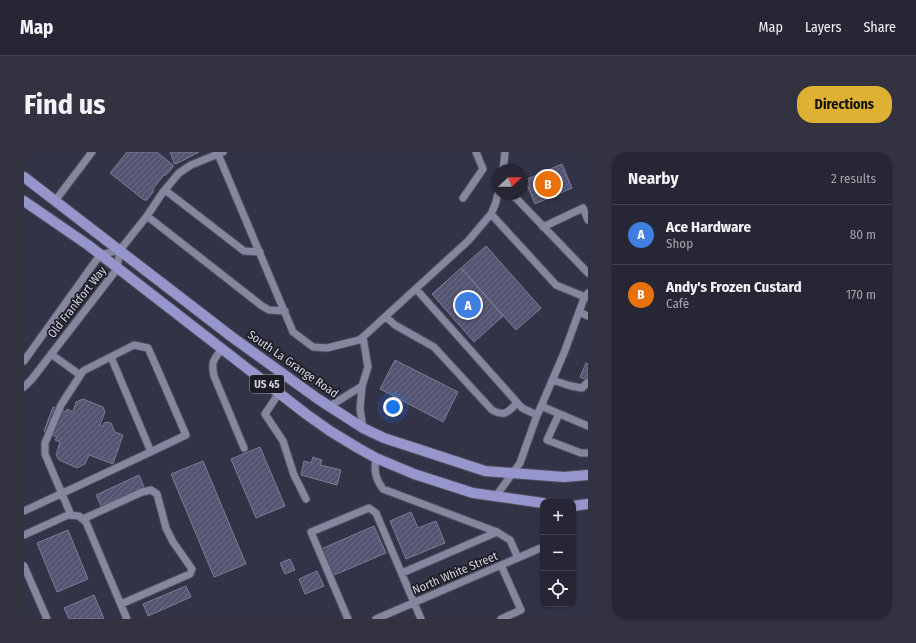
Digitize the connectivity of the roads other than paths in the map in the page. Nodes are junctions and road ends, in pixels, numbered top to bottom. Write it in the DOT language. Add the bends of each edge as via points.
graph roads {
  1 [pos="92,152"];
  2 [pos="476,152"];
  3 [pos="505,152"];
  4 [pos="220,153"];
  5 [pos="504,164"];
  6 [pos="24,177"];
  7 [pos="165,190"];
  8 [pos="462,198"];
  9 [pos="496,200"];
  10 [pos="518,200"];
  11 [pos="24,201"];
  12 [pos="55,201"];
  13 [pos="491,214"];
  14 [pos="147,216"];
  15 [pos="588,220"];
  16 [pos="543,227"];
  17 [pos="120,250"];
  18 [pos="260,252"];
  19 [pos="100,255"];
  20 [pos="117,269"];
  21 [pos="587,270"];
  22 [pos="416,289"];
  23 [pos="586,295"];
  24 [pos="285,311"];
  25 [pos="579,312"];
  26 [pos="588,316"];
  27 [pos="386,317"];
  28 [pos="363,337"];
  29 [pos="222,349"];
  30 [pos="51,354"];
  31 [pos="111,357"];
  32 [pos="24,362"];
  33 [pos="80,375"];
  34 [pos="552,380"];
  35 [pos="588,382"];
  36 [pos="362,386"];
  37 [pos="24,387"];
  38 [pos="279,393"];
  39 [pos="517,403"];
  40 [pos="330,406"];
  41 [pos="541,406"];
  42 [pos="559,414"];
  43 [pos="537,415"];
  44 [pos="588,426"];
  45 [pos="363,428"];
  46 [pos="244,448"];
  47 [pos="151,452"];
  48 [pos="588,453"];
  49 [pos="376,458"];
  50 [pos="512,474"];
  51 [pos="588,475"];
  52 [pos="62,494"];
  53 [pos="496,496"];
  54 [pos="306,500"];
  55 [pos="540,503"];
  56 [pos="588,504"];
  57 [pos="576,506"];
  58 [pos="24,511"];
  59 [pos="71,515"];
  60 [pos="83,519"];
  61 [pos="498,532"];
  62 [pos="24,535"];
  63 [pos="540,549"];
  64 [pos="518,558"];
  65 [pos="502,565"];
  66 [pos="25,571"];
  67 [pos="402,573"];
  68 [pos="414,603"];
  69 [pos="121,604"];
  70 [pos="47,619"];
  71 [pos="127,619"];
  72 [pos="348,619"];
  73 [pos="376,619"];
  74 [pos="421,619"];
  75 [pos="501,619"];
  1 -- 12 [label="street"];
  2 -- 8 [label="street" via="483,169"];
  3 -- 5 [label="street"];
  4 -- 7 [label="street" via="179,173"];
  4 -- 18 [label="street"];
  6 -- 12 [label="main road, South La Grange Road / US 45"];
  7 -- 14 [label="street"];
  7 -- 18 [label="street" via="244,251"];
  9 -- 13 [label="street"];
  10 -- 16 [label="street"];
  11 -- 19 [label="main road, US 45"];
  12 -- 17 [label="main road, South La Grange Road / US 45"];
  13 -- 22 [label="street" via="468,241"];
  13 -- 23 [label="street" via="556,285"];
  14 -- 17 [label="street"];
  14 -- 24 [label="street" via="262,306 269,310"];
  15 -- 16 [label="street" via="583,208"];
  16 -- 21 [label="street"];
  17 -- 19 [label="street, Old Frankfort Way"];
  17 -- 20 [label="street, Old Frankfort Way"];
  17 -- 40 [label="main road, South La Grange Road / US 45" via="232,337"];
  18 -- 24 [label="street"];
  19 -- 20 [label="main road, US 45"];
  19 -- 32 [label="street, Old Frankfort Way"];
  20 -- 29 [label="main road, US 45"];
  20 -- 30 [label="street, Old Frankfort Way"];
  22 -- 27 [label="street"];
  22 -- 39 [label="street"];
  23 -- 25 [label="street"];
  24 -- 28 [label="street" via="294,332 313,347 327,348"];
  25 -- 26 [label="street"];
  25 -- 34 [label="street"];
  27 -- 28 [label="street"];
  27 -- 39 [label="street" via="395,326 434,347 492,410 498,413 508,412"];
  28 -- 36 [label="street" via="368,367"];
  29 -- 38 [label="main road, US 45"];
  29 -- 46 [label="street" via="214,359 212,367"];
  30 -- 33 [label="street"];
  30 -- 37 [label="street, Old Frankfort Way"];
  31 -- 33 [label="street"];
  31 -- 47 [label="street"];
  31 -- 47 [label="street" via="134,345 148,348 186,435"];
  33 -- 52 [label="street" via="61,405 45,443 45,454"];
  34 -- 35 [label="street" via="582,388"];
  34 -- 41 [label="street"];
  36 -- 40 [label="street"];
  36 -- 45 [label="street" via="360,409"];
  38 -- 49 [label="main road, US 45" via="330,431"];
  38 -- 54 [label="street" via="266,414 283,441 294,475"];
  39 -- 43 [label="street" via="528,412"];
  40 -- 45 [label="main road, South La Grange Road / US 45"];
  41 -- 42 [label="street"];
  41 -- 43 [label="street"];
  42 -- 44 [label="street"];
  42 -- 48 [label="street" via="547,440 581,453"];
  43 -- 50 [label="street" via="520,463"];
  45 -- 50 [label="main road, South La Grange Road / US 45" via="391,440 485,471"];
  47 -- 52 [label="street"];
  49 -- 53 [label="main road, US 45" via="414,474 473,493"];
  49 -- 61 [label="street" via="375,476 383,489"];
  50 -- 51 [label="main road, South La Grange Road / US 45" via="564,477"];
  50 -- 53 [label="street"];
  52 -- 58 [label="street"];
  52 -- 59 [label="street"];
  53 -- 55 [label="main road, US 45"];
  56 -- 57 [label="main road"];
  59 -- 60 [label="street"];
  59 -- 62 [label="street"];
  60 -- 69 [label="street"];
  60 -- 69 [label="street" via="151,490 157,494 166,528 173,542 192,569 190,574"];
  61 -- 64 [label="street" via="510,540"];
  61 -- 67 [label="street"];
  63 -- 64 [label="street, North White Street"];
  64 -- 65 [label="street, North White Street"];
  65 -- 68 [label="street, North White Street"];
  65 -- 75 [label="street" via="521,610"];
  66 -- 70 [label="street"];
  67 -- 68 [label="street"];
  67 -- 72 [label="street" via="376,513 369,508 311,532"];
  68 -- 73 [label="street, North White Street"];
  68 -- 74 [label="street"];
  69 -- 71 [label="street"];
}
